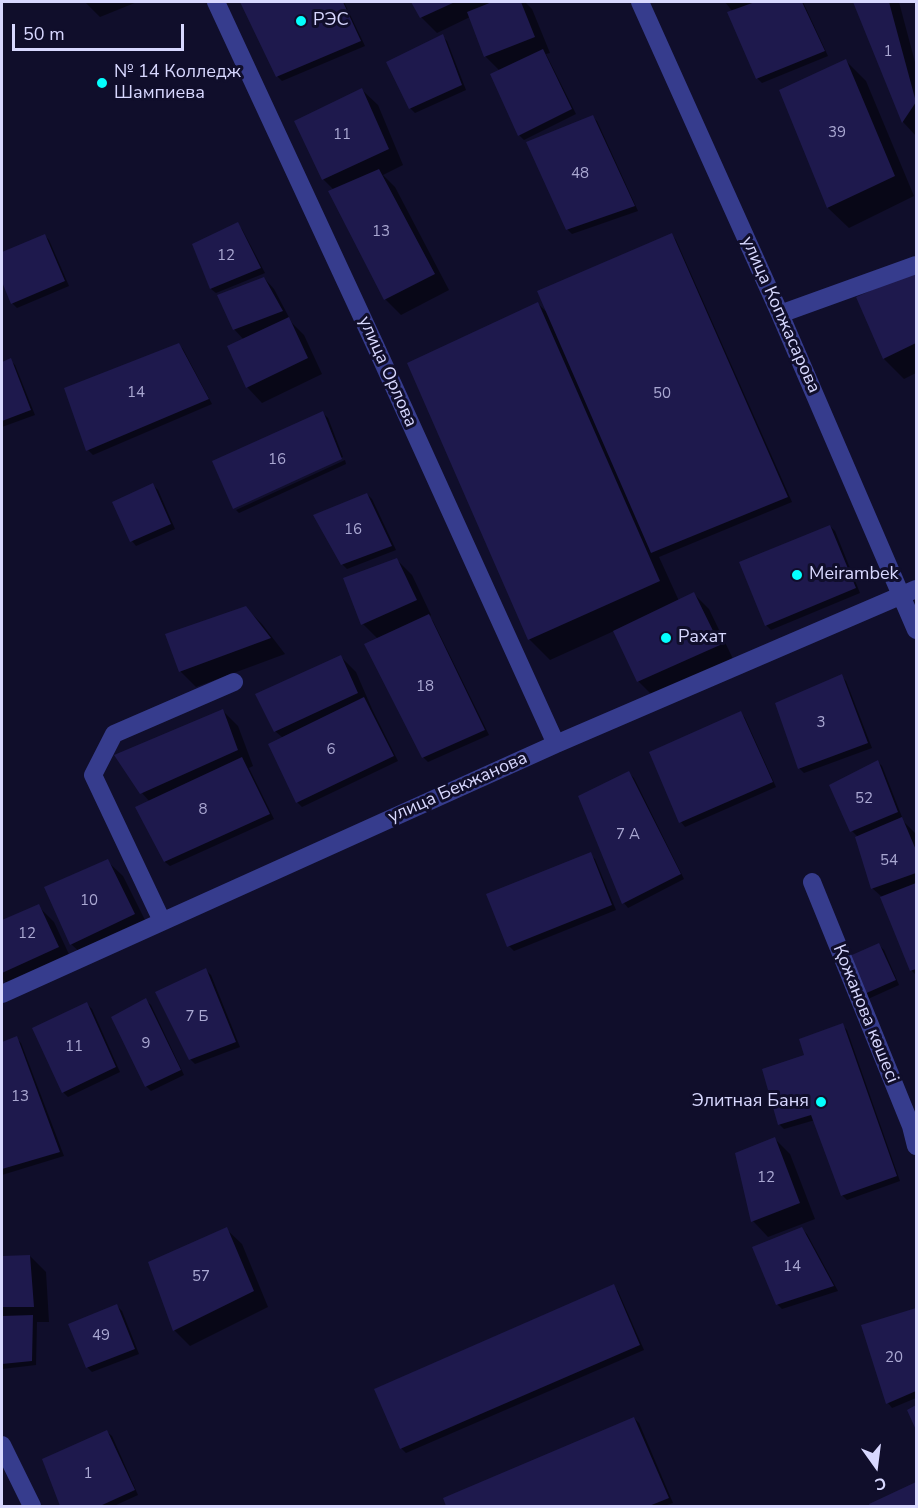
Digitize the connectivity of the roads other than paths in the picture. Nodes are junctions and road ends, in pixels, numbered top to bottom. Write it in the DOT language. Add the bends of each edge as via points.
graph roads {
  1 [pos="216,2"];
  2 [pos="640,2"];
  3 [pos="916,265"];
  4 [pos="780,314"];
  5 [pos="909,592"];
  6 [pos="916,630"];
  7 [pos="234,682"];
  8 [pos="555,744"];
  9 [pos="812,882"];
  10 [pos="162,921"];
  11 [pos="2,994"];
  12 [pos="916,1146"];
  13 [pos="2,1445"];
  14 [pos="32,1506"];
  1 -- 8 [label="street, улица Орлова"];
  2 -- 4 [label="street, улица Копжасарова"];
  3 -- 4 [label="street"];
  4 -- 5 [label="street, улица Копжасарова"];
  5 -- 6 [label="street, улица Копжасарова"];
  5 -- 8 [label="street, улица Бекжанова"];
  7 -- 10 [label="street" via="114,734 93,775"];
  8 -- 10 [label="street, улица Бекжанова"];
  9 -- 12 [label="street, Қожанова көшесі"];
  10 -- 11 [label="street, улица Бекжанова"];
  13 -- 14 [label="street"];
}
